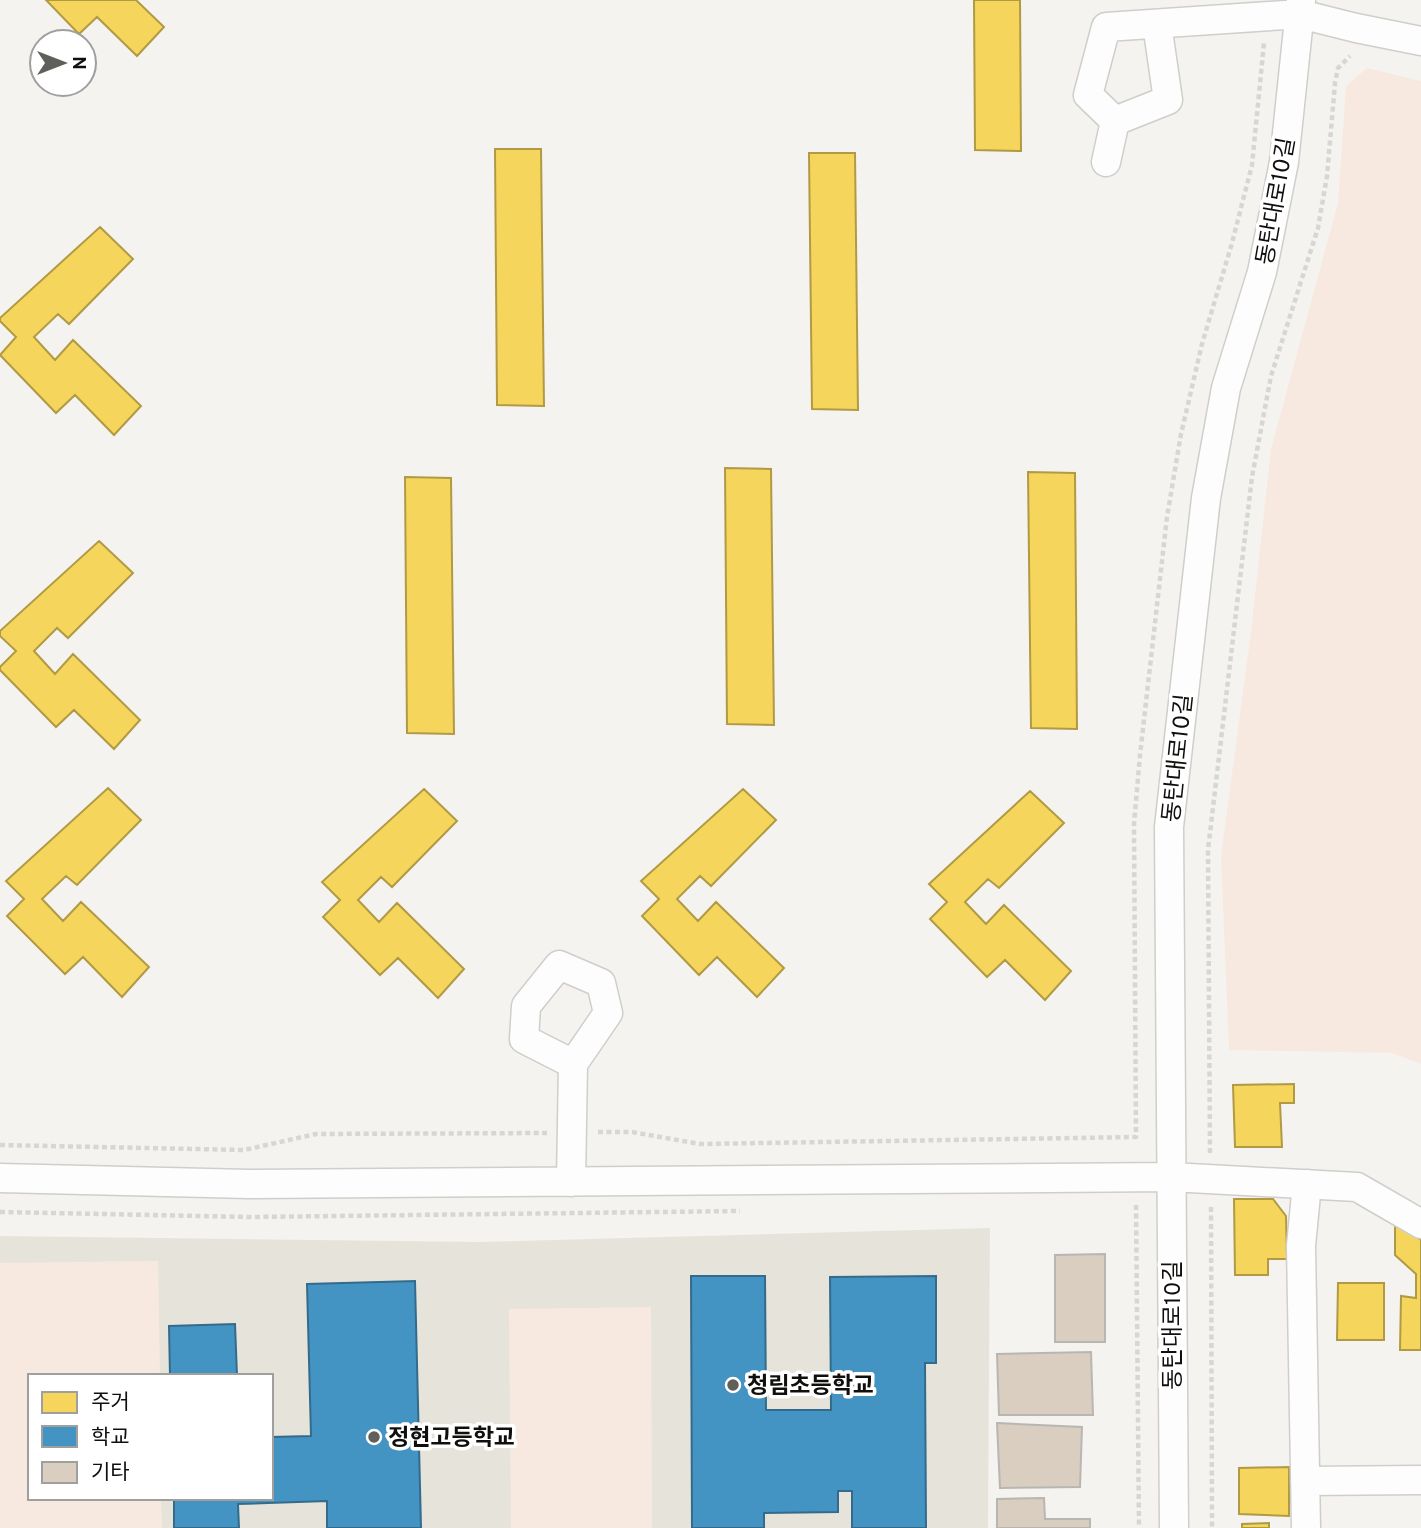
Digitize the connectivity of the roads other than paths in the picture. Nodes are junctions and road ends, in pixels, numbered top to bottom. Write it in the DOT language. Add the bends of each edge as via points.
graph roads {
  1 [pos="1301,7"];
  2 [pos="1157,24"];
  3 [pos="1421,41"];
  4 [pos="1115,121"];
  5 [pos="1106,162"];
  6 [pos="573,1063"];
  7 [pos="1171,1177"];
  8 [pos="0,1178"];
  9 [pos="571,1182"];
  10 [pos="1307,1184"];
  11 [pos="1421,1224"];
  12 [pos="1421,1480"];
  13 [pos="1306,1481"];
  14 [pos="1174,1528"];
  15 [pos="1306,1528"];
  1 -- 2 [label="street" via="1266,16"];
  1 -- 3 [label="street" via="1356,28"];
  1 -- 7 [label="street, 동탄대로10길" via="1284,162 1262,272 1227,388 1206,498 1173,786 1169,827"];
  2 -- 4 [label="street" via="1168,100"];
  2 -- 4 [label="street" via="1106,27 1088,95"];
  4 -- 5 [label="street"];
  6 -- 9 [label="street"];
  7 -- 9 [label="street"];
  7 -- 10 [label="street"];
  7 -- 14 [label="street, 동탄대로10길"];
  8 -- 9 [label="street" via="249,1184"];
  10 -- 11 [label="street" via="1357,1187"];
  10 -- 13 [label="street" via="1301,1246"];
  12 -- 13 [label="street"];
  13 -- 15 [label="street"];
}
